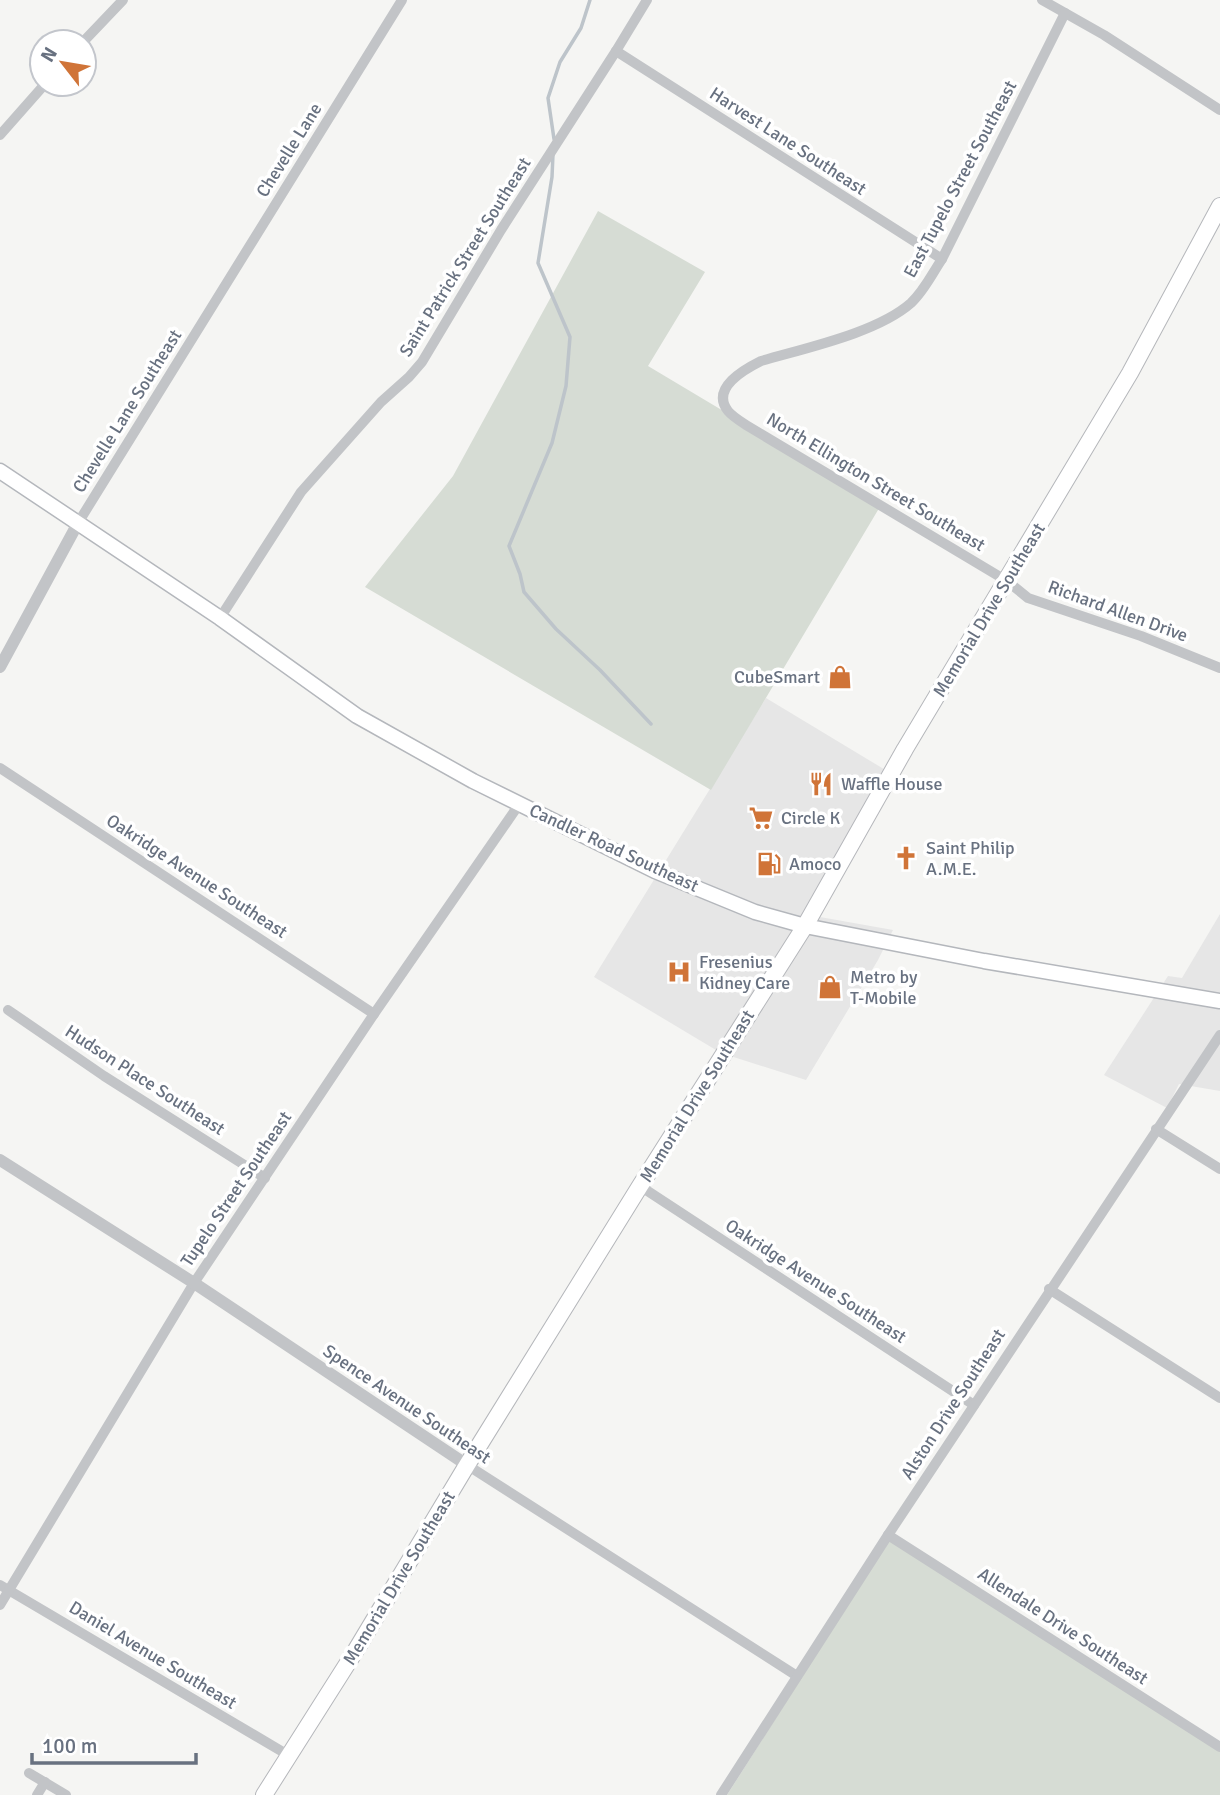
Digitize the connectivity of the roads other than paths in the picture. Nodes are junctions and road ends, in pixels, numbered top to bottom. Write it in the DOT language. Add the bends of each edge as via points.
graph roads {
  1 [pos="123,0"];
  2 [pos="402,0"];
  3 [pos="647,0"];
  4 [pos="1042,0"];
  5 [pos="1065,13"];
  6 [pos="96,28"];
  7 [pos="616,51"];
  8 [pos="33,98"];
  9 [pos="1220,110"];
  10 [pos="0,135"];
  11 [pos="1220,206"];
  12 [pos="942,259"];
  13 [pos="206,318"];
  14 [pos="727,411"];
  15 [pos="0,471"];
  16 [pos="78,523"];
  17 [pos="1007,581"];
  18 [pos="219,618"];
  19 [pos="0,667"];
  20 [pos="1220,668"];
  21 [pos="0,768"];
  22 [pos="520,803"];
  23 [pos="805,926"];
  24 [pos="1220,1000"];
  25 [pos="8,1010"];
  26 [pos="374,1014"];
  27 [pos="1220,1035"];
  28 [pos="1156,1129"];
  29 [pos="0,1160"];
  30 [pos="1220,1169"];
  31 [pos="264,1178"];
  32 [pos="640,1186"];
  33 [pos="194,1283"];
  34 [pos="1049,1289"];
  35 [pos="1220,1398"];
  36 [pos="974,1405"];
  37 [pos="467,1465"];
  38 [pos="888,1535"];
  39 [pos="5,1587"];
  40 [pos="0,1605"];
  41 [pos="797,1676"];
  42 [pos="1220,1747"];
  43 [pos="288,1755"];
  44 [pos="29,1773"];
  45 [pos="45,1782"];
  46 [pos="37,1795"];
  47 [pos="66,1795"];
  48 [pos="264,1795"];
  49 [pos="721,1795"];
  1 -- 6 [label="street"];
  2 -- 13 [label="street, Chevelle Lane"];
  3 -- 7 [label="street, Saint Patrick Street Southeast"];
  4 -- 5 [label="street"];
  5 -- 9 [label="street"];
  5 -- 12 [label="street, East Tupelo Street Southeast"];
  7 -- 12 [label="street, Harvest Lane Southeast"];
  7 -- 18 [label="street, Saint Patrick Street Southeast" via="422,362 301,492"];
  8 -- 10 [label="street"];
  11 -- 17 [label="main road, Memorial Drive Southeast" via="1130,373"];
  12 -- 14 [label="street, East Tupelo Street Southeast" via="922,291 895,314 859,331 761,361 737,375 724,391"];
  13 -- 16 [label="street, Chevelle Lane Southeast"];
  14 -- 17 [label="street, North Ellington Street Southeast"];
  15 -- 16 [label="main road, Candler Road Southeast"];
  16 -- 18 [label="main road, Candler Road Southeast"];
  16 -- 19 [label="street"];
  17 -- 20 [label="street, Richard Allen Drive" via="1028,598"];
  17 -- 23 [label="main road, Memorial Drive Southeast"];
  18 -- 22 [label="main road, Candler Road Southeast" via="357,716"];
  21 -- 26 [label="street, Oakridge Avenue Southeast"];
  22 -- 23 [label="main road, Candler Road Southeast" via="655,871 755,912"];
  22 -- 26 [label="street, Tupelo Street Southeast"];
  23 -- 24 [label="main road, Candler Road Southeast"];
  23 -- 32 [label="main road, Memorial Drive Southeast"];
  25 -- 31 [label="street, Hudson Place Southeast"];
  26 -- 31 [label="street, Tupelo Street Southeast"];
  27 -- 28 [label="street, Alston Drive Southeast"];
  28 -- 30 [label="street"];
  28 -- 34 [label="street, Alston Drive Southeast"];
  29 -- 33 [label="street, Spence Avenue Southeast"];
  31 -- 33 [label="street, Tupelo Street Southeast"];
  32 -- 36 [label="street, Oakridge Avenue Southeast"];
  32 -- 37 [label="main road, Memorial Drive Southeast"];
  33 -- 37 [label="street, Spence Avenue Southeast"];
  33 -- 39 [label="street, Tupelo Street Southeast"];
  34 -- 35 [label="street"];
  34 -- 36 [label="street, Alston Drive Southeast"];
  36 -- 38 [label="street, Alston Drive Southeast"];
  37 -- 41 [label="street, Spence Avenue Southeast"];
  37 -- 43 [label="main road, Memorial Drive Southeast"];
  38 -- 41 [label="street, Alston Drive Southeast"];
  38 -- 42 [label="street, Allendale Drive Southeast"];
  39 -- 40 [label="street, Tupelo Street Southeast"];
  39 -- 43 [label="street, Daniel Avenue Southeast"];
  41 -- 49 [label="street, Alston Drive Southeast"];
  43 -- 48 [label="main road, Memorial Drive Southeast"];
  44 -- 45 [label="street"];
  45 -- 46 [label="street"];
  45 -- 47 [label="street"];
}
